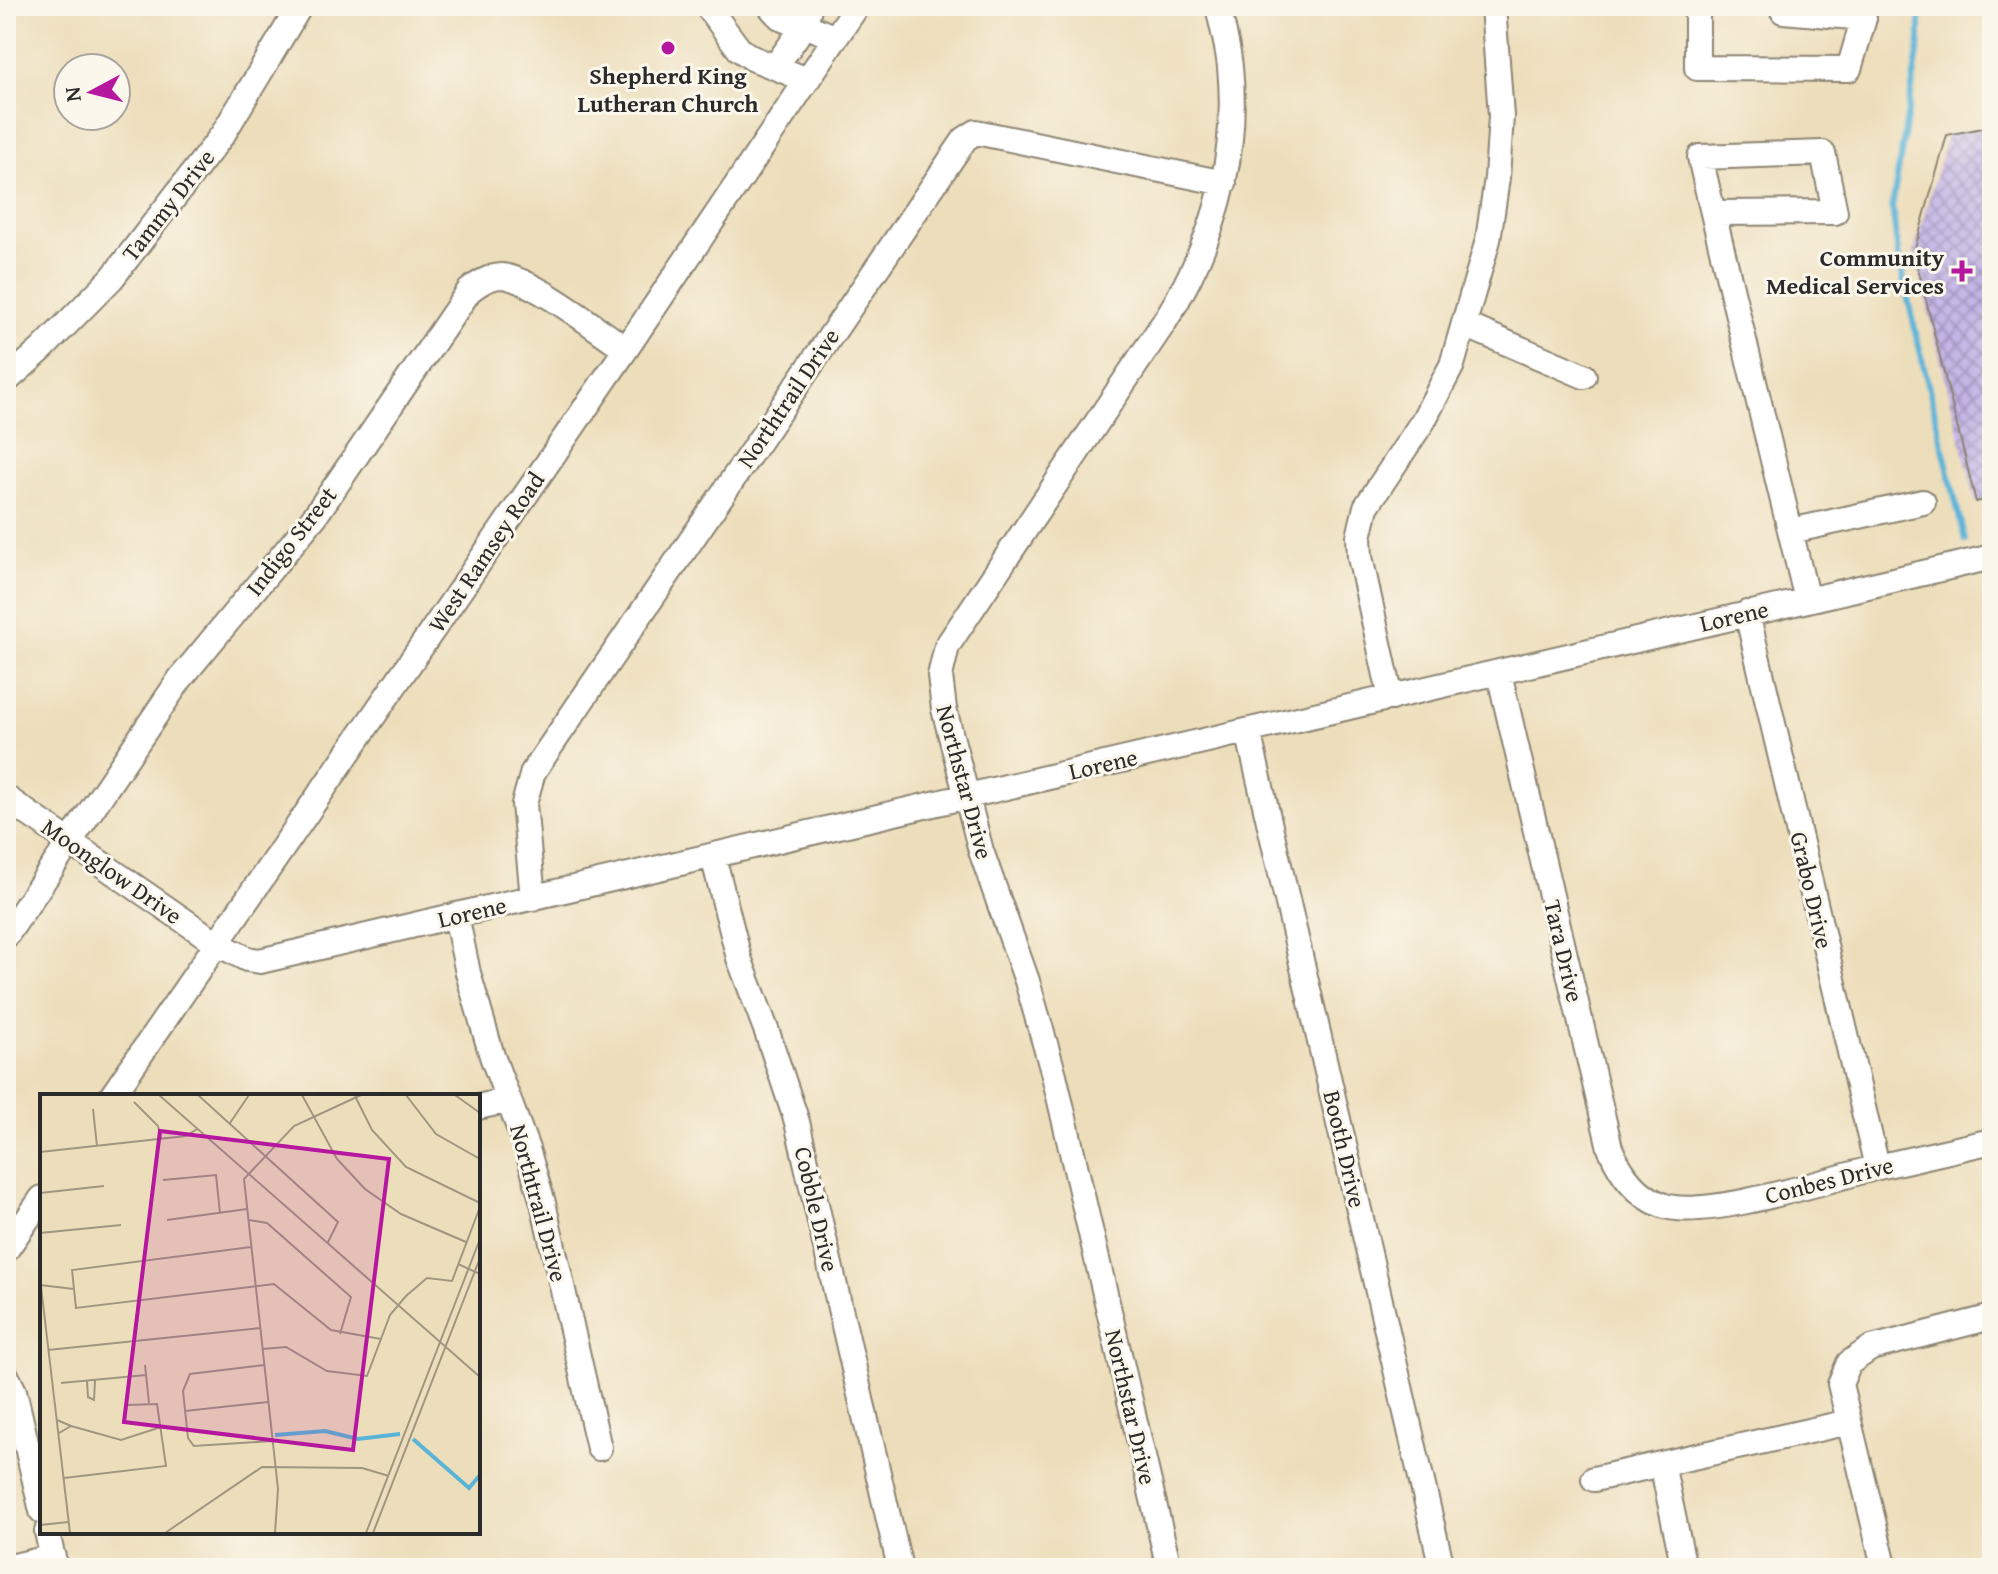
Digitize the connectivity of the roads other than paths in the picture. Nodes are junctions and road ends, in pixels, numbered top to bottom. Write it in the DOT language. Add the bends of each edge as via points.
graph roads {
  1 [pos="300,6"];
  2 [pos="707,6"];
  3 [pos="770,6"];
  4 [pos="857,6"];
  5 [pos="1218,6"];
  6 [pos="1493,6"];
  7 [pos="1697,6"];
  8 [pos="1784,6"];
  9 [pos="806,15"];
  10 [pos="835,38"];
  11 [pos="775,67"];
  12 [pos="807,80"];
  13 [pos="1224,183"];
  14 [pos="1713,213"];
  15 [pos="1465,325"];
  16 [pos="626,349"];
  17 [pos="1584,376"];
  18 [pos="6,381"];
  19 [pos="1923,502"];
  20 [pos="1791,531"];
  21 [pos="1992,557"];
  22 [pos="1807,600"];
  23 [pos="1747,613"];
  24 [pos="1499,673"];
  25 [pos="1391,698"];
  26 [pos="1248,731"];
  27 [pos="968,795"];
  28 [pos="6,798"];
  29 [pos="70,842"];
  30 [pos="713,856"];
  31 [pos="533,898"];
  32 [pos="456,915"];
  33 [pos="6,936"];
  34 [pos="218,944"];
  35 [pos="113,1094"];
  36 [pos="509,1100"];
  37 [pos="480,1107"];
  38 [pos="1992,1141"];
  39 [pos="1877,1167"];
  40 [pos="40,1201"];
  41 [pos="1664,1206"];
  42 [pos="6,1250"];
  43 [pos="1992,1317"];
  44 [pos="6,1375"];
  45 [pos="1849,1422"];
  46 [pos="599,1448"];
  47 [pos="1662,1464"];
  48 [pos="1594,1479"];
  49 [pos="40,1502"];
  50 [pos="47,1534"];
  51 [pos="54,1562"];
  52 [pos="1884,1566"];
  53 [pos="6,1568"];
  54 [pos="900,1568"];
  55 [pos="1169,1568"];
  56 [pos="1442,1568"];
  57 [pos="1684,1568"];
  1 -- 18 [label="street, Tammy Drive" via="223,134 112,278"];
  2 -- 11 [label="street" via="739,49"];
  3 -- 9 [label="street" via="789,23"];
  4 -- 10 [label="street, West Ramsey Road"];
  5 -- 13 [label="street, Northstar Drive" via="1233,102"];
  6 -- 15 [label="street" via="1501,116 1497,178 1488,240"];
  7 -- 8 [label="street" via="1697,68 1849,69 1864,18 1783,11"];
  9 -- 10 [label="street"];
  9 -- 11 [label="street"];
  10 -- 12 [label="street, West Ramsey Road"];
  11 -- 12 [label="street"];
  12 -- 16 [label="street, West Ramsey Road"];
  13 -- 27 [label="street, Northstar Drive" via="1189,282 947,646 940,676 944,709"];
  13 -- 31 [label="street, Northtrail Drive" via="976,132 965,139 533,772 524,804"];
  14 -- 14 [label="street" via="1835,212 1823,153 1700,157"];
  14 -- 20 [label="street"];
  15 -- 17 [label="street"];
  15 -- 25 [label="street" via="1452,365 1423,421 1366,507 1359,537"];
  16 -- 29 [label="street, Indigo Street" via="534,288 504,276 469,291 315,516 188,669"];
  16 -- 34 [label="street, West Ramsey Road"];
  19 -- 20 [label="street"];
  20 -- 22 [label="street"];
  21 -- 22 [label="street, Lorene"];
  22 -- 23 [label="street, Lorene"];
  23 -- 24 [label="street, Lorene"];
  23 -- 39 [label="street, Grabo Drive"];
  24 -- 25 [label="street, Lorene"];
  24 -- 41 [label="street, Tara Drive" via="1610,1148 1628,1181"];
  25 -- 26 [label="street, Lorene"];
  26 -- 27 [label="street, Lorene"];
  26 -- 56 [label="street, Booth Drive"];
  27 -- 30 [label="street, Lorene"];
  27 -- 55 [label="street, Northstar Drive" via="981,851 1054,1075"];
  28 -- 29 [label="street, Moonglow Drive"];
  29 -- 33 [label="street, Indigo Street"];
  29 -- 34 [label="street, Moonglow Drive"];
  30 -- 31 [label="street, Lorene"];
  30 -- 54 [label="street, Cobble Drive" via="739,958 797,1122"];
  31 -- 32 [label="street, Lorene"];
  32 -- 34 [label="street, Lorene" via="260,961"];
  32 -- 36 [label="street, Northtrail Drive" via="468,973"];
  34 -- 35 [label="street, West Ramsey Road"];
  36 -- 37 [label="street"];
  36 -- 46 [label="street, Northtrail Drive" via="543,1203"];
  38 -- 39 [label="street, Conbes Drive"];
  39 -- 41 [label="street, Conbes Drive" via="1741,1202"];
  40 -- 42 [label="street"];
  43 -- 45 [label="street" via="1871,1348 1849,1363 1840,1384"];
  44 -- 49 [label="street"];
  45 -- 47 [label="street"];
  45 -- 52 [label="street"];
  47 -- 48 [label="street"];
  47 -- 57 [label="street"];
  50 -- 51 [label="street"];
  51 -- 53 [label="street"];
}
